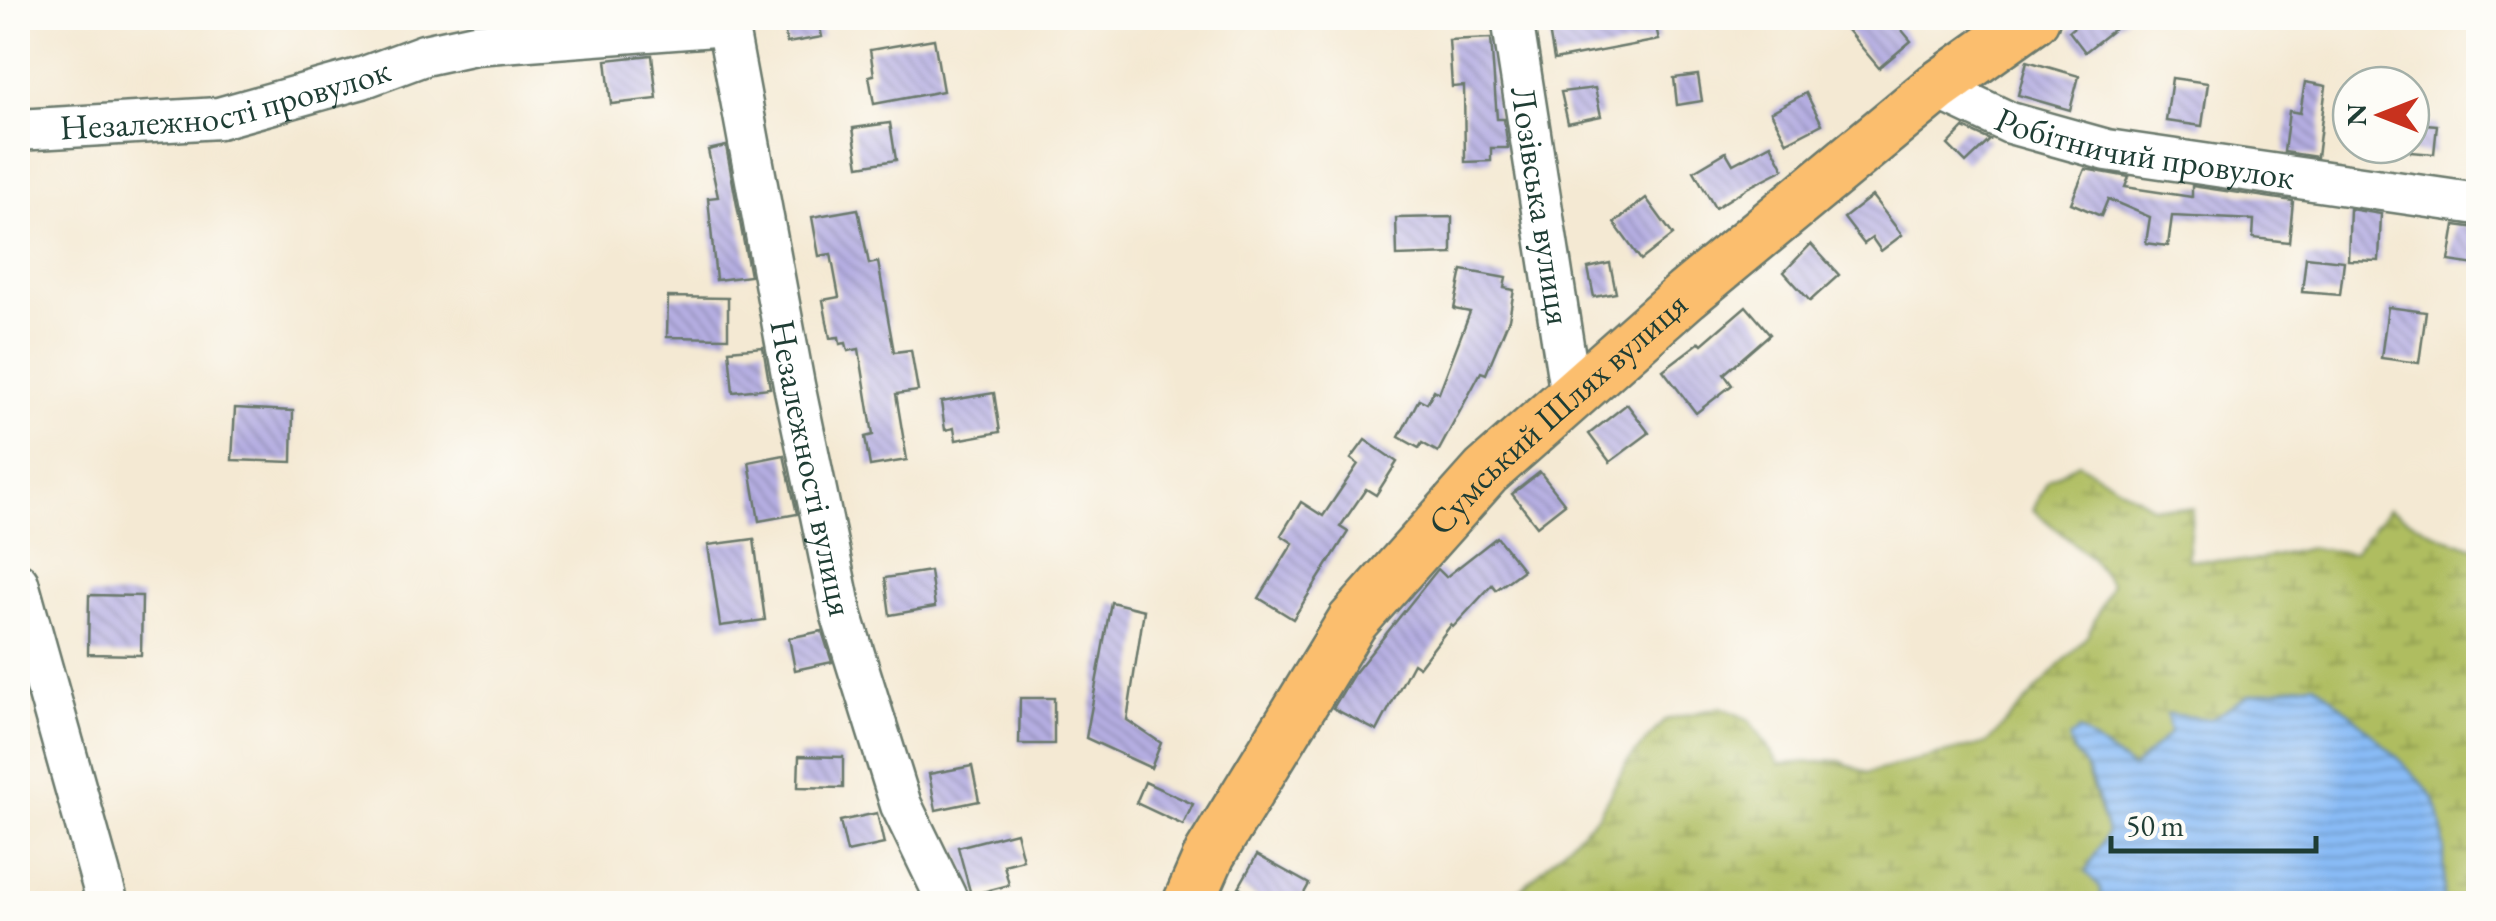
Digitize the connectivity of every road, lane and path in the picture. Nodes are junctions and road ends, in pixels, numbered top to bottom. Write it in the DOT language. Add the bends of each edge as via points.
graph roads {
  1 [pos="1512,18"];
  2 [pos="2034,18"];
  3 [pos="726,21"];
  4 [pos="1936,88"];
  5 [pos="18,130"];
  6 [pos="2478,204"];
  7 [pos="1572,396"];
  8 [pos="18,583"];
  9 [pos="108,904"];
  10 [pos="949,904"];
  11 [pos="1188,904"];
  1 -- 7 [label="street, Лозівська вулиця"];
  2 -- 4 [label="main road, Сумський Шлях вулиця"];
  3 -- 5 [label="street, Незалежності провулок" via="475,44 218,118"];
  3 -- 10 [label="street, Незалежності вулиця" via="842,616 901,805"];
  4 -- 6 [label="street, Робітничий провулок" via="2010,124 2107,150"];
  4 -- 7 [label="main road, Сумський Шлях вулиця"];
  7 -- 11 [label="main road, Сумський Шлях вулиця" via="1486,472 1352,622 1210,854"];
  8 -- 9 [label="street"];
}
